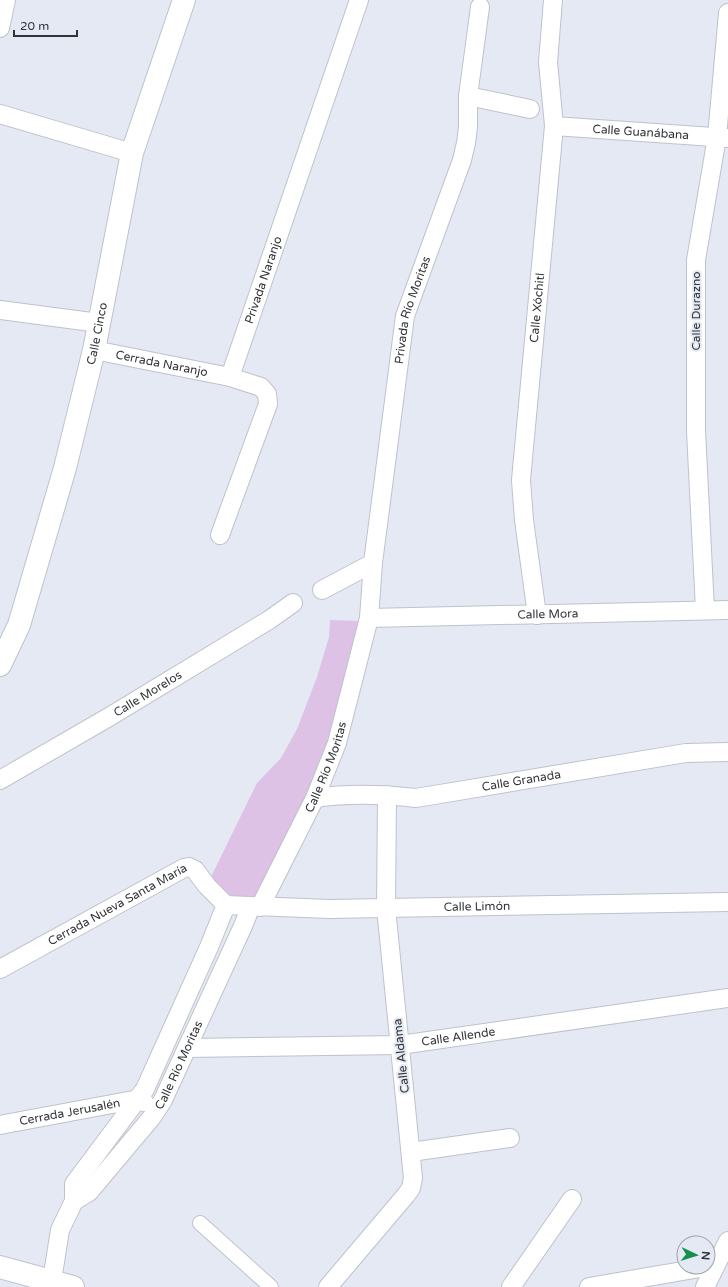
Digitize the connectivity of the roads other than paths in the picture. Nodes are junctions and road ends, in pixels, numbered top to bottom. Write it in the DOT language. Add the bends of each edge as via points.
graph roads {
  1 [pos="6,0"];
  2 [pos="184,0"];
  3 [pos="359,0"];
  4 [pos="553,0"];
  5 [pos="480,7"];
  6 [pos="728,13"];
  7 [pos="0,28"];
  8 [pos="468,96"];
  9 [pos="530,109"];
  10 [pos="0,114"];
  11 [pos="554,126"];
  12 [pos="722,137"];
  13 [pos="132,153"];
  14 [pos="0,310"];
  15 [pos="99,324"];
  16 [pos="94,350"];
  17 [pos="230,377"];
  18 [pos="220,536"];
  19 [pos="373,563"];
  20 [pos="322,590"];
  21 [pos="292,603"];
  22 [pos="705,610"];
  23 [pos="728,610"];
  24 [pos="538,615"];
  25 [pos="368,618"];
  26 [pos="0,665"];
  27 [pos="728,752"];
  28 [pos="0,780"];
  29 [pos="386,795"];
  30 [pos="315,798"];
  31 [pos="728,902"];
  32 [pos="226,905"];
  33 [pos="256,907"];
  34 [pos="386,908"];
  35 [pos="0,970"];
  36 [pos="728,998"];
  37 [pos="400,1045"];
  38 [pos="188,1048"];
  39 [pos="139,1099"];
  40 [pos="157,1110"];
  41 [pos="0,1125"];
  42 [pos="510,1138"];
  43 [pos="411,1152"];
  44 [pos="572,1199"];
  45 [pos="74,1201"];
  46 [pos="200,1223"];
  47 [pos="728,1241"];
  48 [pos="716,1261"];
  49 [pos="0,1267"];
  50 [pos="676,1271"];
  51 [pos="710,1275"];
  52 [pos="51,1284"];
  53 [pos="73,1287"];
  54 [pos="271,1287"];
  55 [pos="328,1287"];
  56 [pos="511,1287"];
  57 [pos="589,1287"];
  58 [pos="705,1287"];
  1 -- 7 [label="street"];
  2 -- 13 [label="street, Calle Cinco"];
  3 -- 17 [label="street, Privada Naranjo"];
  4 -- 11 [label="street, Calle Xóchitl" via="548,62"];
  5 -- 8 [label="street, Privada Río Moritas"];
  6 -- 12 [label="street, Calle Durazno"];
  8 -- 9 [label="street"];
  8 -- 19 [label="street, Privada Río Moritas" via="468,127 462,160 405,316"];
  10 -- 13 [label="street"];
  11 -- 12 [label="street, Calle Guanábana"];
  11 -- 24 [label="street, Calle Xóchitl" via="521,480 524,520"];
  12 -- 22 [label="street, Calle Durazno" via="696,260 696,431"];
  13 -- 15 [label="street, Calle Cinco"];
  14 -- 15 [label="street"];
  15 -- 16 [label="street, Calle Cinco"];
  16 -- 17 [label="street, Cerrada Naranjo"];
  16 -- 26 [label="street, Calle Cinco" via="65,468 19,625"];
  17 -- 18 [label="street" via="261,387 267,394 268,404"];
  19 -- 20 [label="street"];
  19 -- 25 [label="street, Privada Río Moritas"];
  21 -- 28 [label="street, Calle Morelos" via="269,620 116,713"];
  22 -- 23 [label="street, Calle Mora"];
  22 -- 24 [label="street, Calle Mora"];
  24 -- 25 [label="street, Calle Mora"];
  25 -- 30 [label="street, Calle Río Moritas" via="337,743"];
  27 -- 29 [label="street, Calle Granada" via="686,753 416,798"];
  29 -- 30 [label="street, Calle Granada"];
  29 -- 34 [label="street, Calle Aldama"];
  30 -- 33 [label="street, Calle Río Moritas"];
  31 -- 34 [label="street, Calle Limón"];
  32 -- 33 [label="street, Calle Limón"];
  32 -- 35 [label="street, Cerrada Nueva Santa María" via="195,870 184,868"];
  32 -- 39 [label="street, Calle Río Moritas"];
  33 -- 34 [label="street, Calle Limón"];
  33 -- 38 [label="street, Calle Río Moritas" via="243,926"];
  34 -- 37 [label="street, Calle Aldama"];
  36 -- 37 [label="street, Calle Allende"];
  37 -- 38 [label="street, Calle Allende"];
  37 -- 43 [label="street, Calle Aldama"];
  38 -- 40 [label="street, Calle Río Moritas"];
  39 -- 40 [label="street"];
  39 -- 41 [label="street, Cerrada Jerusalén"];
  39 -- 45 [label="street, Calle Río Moritas" via="74,1184"];
  40 -- 45 [label="street, Calle Río Moritas" via="88,1192"];
  42 -- 43 [label="street"];
  43 -- 55 [label="street, Calle Aldama" via="411,1188"];
  44 -- 56 [label="street"];
  45 -- 52 [label="street, Calle Río Moritas" via="60,1230"];
  46 -- 54 [label="street"];
  47 -- 48 [label="street"];
  49 -- 52 [label="street"];
  50 -- 57 [label="street"];
  51 -- 58 [label="street"];
  52 -- 53 [label="street"];
}
